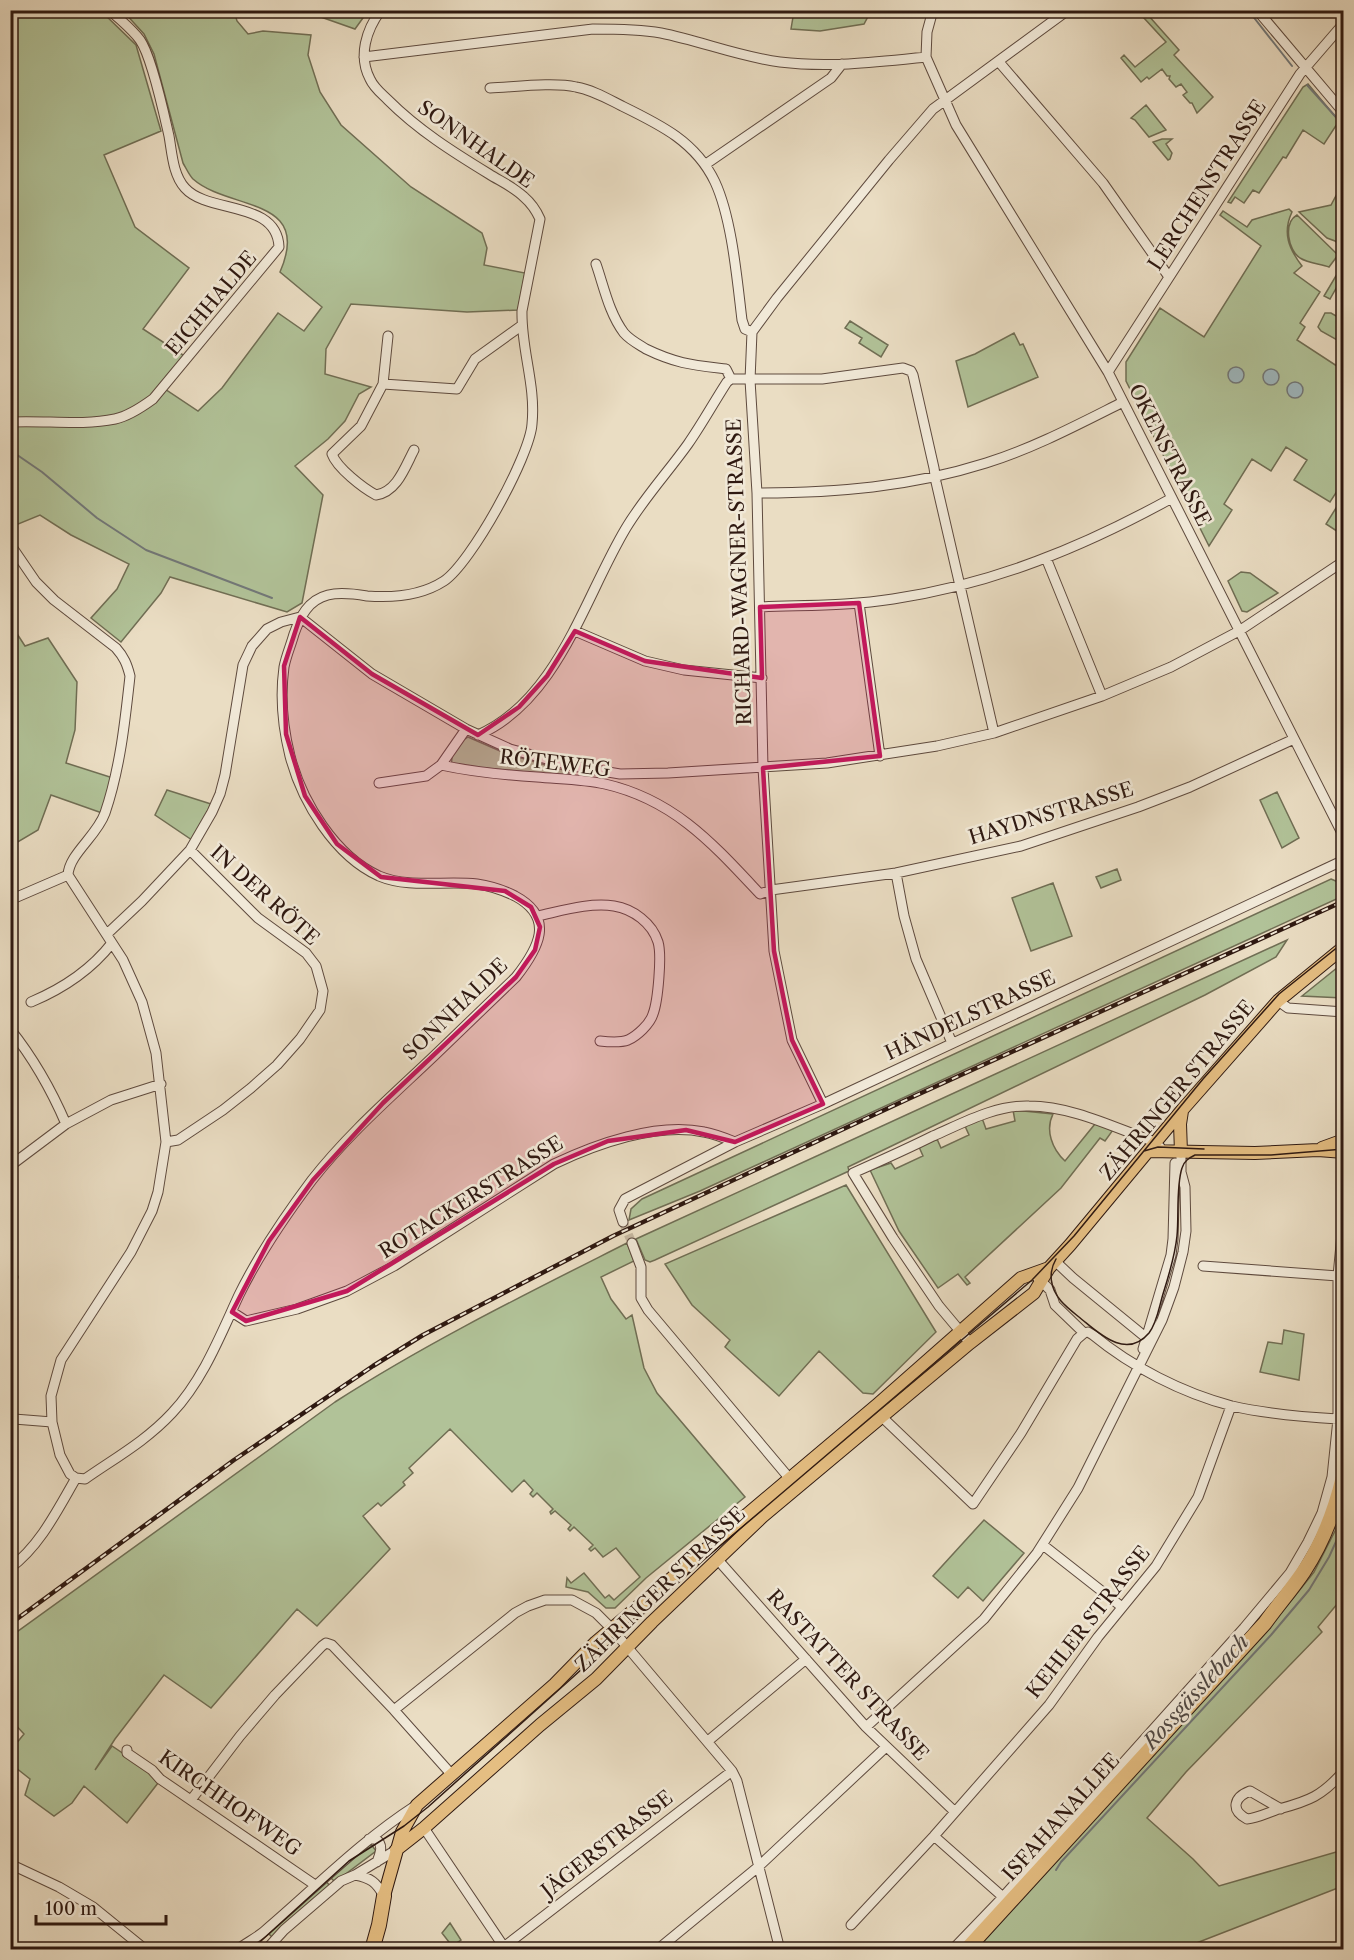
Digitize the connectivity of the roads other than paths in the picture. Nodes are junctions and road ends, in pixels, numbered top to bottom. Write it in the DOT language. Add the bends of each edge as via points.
graph roads {
  1 [pos="110,10"];
  2 [pos="381,10"];
  3 [pos="933,10"];
  4 [pos="1068,10"];
  5 [pos="1257,10"];
  6 [pos="1344,23"];
  7 [pos="364,57"];
  8 [pos="926,57"];
  9 [pos="999,62"];
  10 [pos="842,64"];
  11 [pos="1305,68"];
  12 [pos="490,88"];
  13 [pos="945,102"];
  14 [pos="1344,113"];
  15 [pos="706,164"];
  16 [pos="596,264"];
  17 [pos="1168,277"];
  18 [pos="521,326"];
  19 [pos="752,332"];
  20 [pos="388,336"];
  21 [pos="1108,372"];
  22 [pos="731,379"];
  23 [pos="750,380"];
  24 [pos="383,384"];
  25 [pos="1123,402"];
  26 [pos="10,422"];
  27 [pos="414,450"];
  28 [pos="935,477"];
  29 [pos="757,493"];
  30 [pos="1172,498"];
  31 [pos="10,544"];
  32 [pos="1046,558"];
  33 [pos="1344,561"];
  34 [pos="960,586"];
  35 [pos="859,603"];
  36 [pos="760,607"];
  37 [pos="300,617"];
  38 [pos="575,631"];
  39 [pos="1239,631"];
  40 [pos="762,678"];
  41 [pos="1102,696"];
  42 [pos="466,729"];
  43 [pos="994,733"];
  44 [pos="478,735"];
  45 [pos="1294,739"];
  46 [pos="880,756"];
  47 [pos="441,765"];
  48 [pos="763,768"];
  49 [pos="379,783"];
  50 [pos="1344,837"];
  51 [pos="190,850"];
  52 [pos="1344,860"];
  53 [pos="896,873"];
  54 [pos="68,875"];
  55 [pos="771,890"];
  56 [pos="10,900"];
  57 [pos="537,916"];
  58 [pos="107,934"];
  59 [pos="112,943"];
  60 [pos="1344,947"];
  61 [pos="1278,1001"];
  62 [pos="32,1002"];
  63 [pos="1343,1015"];
  64 [pos="10,1029"];
  65 [pos="600,1041"];
  66 [pos="952,1043"];
  67 [pos="161,1084"];
  68 [pos="823,1104"];
  69 [pos="1183,1109"];
  70 [pos="66,1124"];
  71 [pos="1344,1140"];
  72 [pos="166,1142"];
  73 [pos="735,1142"];
  74 [pos="1165,1150"];
  75 [pos="1318,1150"];
  76 [pos="1344,1152"];
  77 [pos="10,1166"];
  78 [pos="1344,1213"];
  79 [pos="623,1222"];
  80 [pos="632,1243"];
  81 [pos="1052,1264"];
  82 [pos="1203,1266"];
  83 [pos="1338,1276"];
  84 [pos="1041,1281"];
  85 [pos="232,1311"];
  86 [pos="962,1331"];
  87 [pos="1084,1333"];
  88 [pos="1148,1340"];
  89 [pos="970,1343"];
  90 [pos="1138,1366"];
  91 [pos="1231,1406"];
  92 [pos="882,1417"];
  93 [pos="1338,1419"];
  94 [pos="12,1420"];
  95 [pos="52,1422"];
  96 [pos="1343,1476"];
  97 [pos="76,1478"];
  98 [pos="790,1479"];
  99 [pos="1042,1545"];
  100 [pos="718,1560"];
  101 [pos="10,1568"];
  102 [pos="1122,1607"];
  103 [pos="612,1629"];
  104 [pos="629,1647"];
  105 [pos="806,1659"];
  106 [pos="394,1710"];
  107 [pos="866,1727"];
  108 [pos="708,1741"];
  109 [pos="886,1747"];
  110 [pos="127,1750"];
  111 [pos="732,1771"];
  112 [pos="1344,1771"];
  113 [pos="452,1775"];
  114 [pos="191,1800"];
  115 [pos="417,1805"];
  116 [pos="1281,1809"];
  117 [pos="954,1811"];
  118 [pos="424,1828"];
  119 [pos="934,1836"];
  120 [pos="369,1839"];
  121 [pos="396,1850"];
  122 [pos="377,1862"];
  123 [pos="10,1864"];
  124 [pos="758,1867"];
  125 [pos="355,1875"];
  126 [pos="315,1885"];
  127 [pos="384,1896"];
  128 [pos="1003,1897"];
  129 [pos="851,1924"];
  130 [pos="253,1938"];
  131 [pos="506,1948"];
  132 [pos="146,1950"];
  133 [pos="237,1950"];
  134 [pos="265,1950"];
  135 [pos="372,1950"];
  136 [pos="657,1950"];
  137 [pos="780,1950"];
  138 [pos="952,1950"];
  139 [pos="966,1950"];
  1 -- 26 [label="street, EICHHALDE" via="141,41 176,172 185,189 270,224 279,247 147,404 117,419"];
  2 -- 7 [label="street" via="370,27"];
  3 -- 8 [label="street"];
  4 -- 9 [label="street"];
  5 -- 11 [label="street"];
  6 -- 11 [label="street, LERCHENSTRASSE"];
  7 -- 10 [label="street" via="592,29 620,29 660,33 760,59"];
  7 -- 18 [label="street, SONNHALDE" via="369,79 406,118 522,195 534,208 540,219"];
  8 -- 10 [label="street"];
  8 -- 13 [label="street, OKENSTRASSE"];
  9 -- 13 [label="street"];
  9 -- 17 [label="street" via="1103,183"];
  10 -- 15 [label="street" via="831,78"];
  11 -- 14 [label="street"];
  11 -- 17 [label="street, LERCHENSTRASSE"];
  12 -- 15 [label="street" via="575,87 592,92 675,134"];
  13 -- 19 [label="street" via="927,115 889,160"];
  13 -- 21 [label="street, OKENSTRASSE"];
  15 -- 19 [label="street" via="726,214 742,320 745,329"];
  16 -- 22 [label="street" via="616,319 633,342 675,362 726,369"];
  17 -- 21 [label="street, LERCHENSTRASSE"];
  18 -- 24 [label="street" via="475,359 457,389"];
  18 -- 37 [label="street, SONNHALDE" via="533,394 532,426 511,482 464,562 444,581 427,590 408,596 329,595 318,599"];
  19 -- 23 [label="street, RICHARD-WAGNER-STRASSE"];
  20 -- 24 [label="street"];
  21 -- 25 [label="street, OKENSTRASSE"];
  22 -- 23 [label="street"];
  22 -- 38 [label="street" via="627,526"];
  23 -- 28 [label="street" via="822,380 908,369 913,375"];
  23 -- 29 [label="street, RICHARD-WAGNER-STRASSE"];
  24 -- 27 [label="street" via="361,426 332,454 334,460 376,495 390,490"];
  25 -- 28 [label="street" via="1025,449"];
  25 -- 30 [label="street, OKENSTRASSE"];
  28 -- 29 [label="street" via="845,491"];
  28 -- 34 [label="street"];
  29 -- 36 [label="street, RICHARD-WAGNER-STRASSE"];
  30 -- 32 [label="street"];
  30 -- 39 [label="street, OKENSTRASSE"];
  31 -- 54 [label="street" via="36,582 54,600 123,656 130,676 118,768 104,814 72,860"];
  32 -- 34 [label="street"];
  32 -- 41 [label="street"];
  33 -- 39 [label="street"];
  34 -- 35 [label="street"];
  34 -- 43 [label="street"];
  35 -- 36 [label="street"];
  35 -- 46 [label="street"];
  36 -- 40 [label="street, RICHARD-WAGNER-STRASSE"];
  37 -- 42 [label="street" via="372,674"];
  37 -- 51 [label="street" via="267,629 252,646 243,665 220,794"];
  37 -- 57 [label="street" via="284,666 286,734 305,796 337,844 381,877 414,883 488,886 521,899"];
  38 -- 40 [label="street" via="645,661 684,670"];
  38 -- 44 [label="street" via="547,676 519,707 497,727"];
  39 -- 41 [label="street" via="1171,667"];
  39 -- 45 [label="street, OKENSTRASSE"];
  40 -- 48 [label="street, RICHARD-WAGNER-STRASSE"];
  41 -- 43 [label="street"];
  42 -- 44 [label="street"];
  42 -- 47 [label="street"];
  43 -- 46 [label="street"];
  44 -- 48 [label="street" via="545,760 620,774"];
  45 -- 50 [label="street, OKENSTRASSE"];
  45 -- 53 [label="street, HAYDNSTRASSE" via="1138,807 1021,846"];
  46 -- 48 [label="street"];
  47 -- 49 [label="street" via="426,776"];
  47 -- 55 [label="street, RÖTEWEG" via="466,771 605,784 627,791 687,822 760,894"];
  48 -- 55 [label="street, RICHARD-WAGNER-STRASSE"];
  51 -- 58 [label="street"];
  51 -- 72 [label="street, IN DER RÖTE" via="258,918 306,953 316,966 323,992 320,1010 277,1065 224,1110 178,1140"];
  52 -- 66 [label="street, HÄNDELSTRASSE"];
  53 -- 55 [label="street, HAYDNSTRASSE"];
  53 -- 66 [label="street" via="916,959"];
  54 -- 56 [label="street"];
  54 -- 58 [label="street"];
  55 -- 68 [label="street, RICHARD-WAGNER-STRASSE" via="774,951 792,1040"];
  57 -- 65 [label="street" via="614,906 632,912 653,932 660,954 653,1015 628,1040"];
  57 -- 85 [label="street, SONNHALDE" via="539,938 516,977 334,1153 286,1216"];
  58 -- 59 [label="street"];
  59 -- 62 [label="street" via="75,978"];
  59 -- 67 [label="street" via="142,1002"];
  60 -- 61 [label="main road, ZÄHRINGER STRASSE"];
  61 -- 63 [label="street" via="1288,1008"];
  61 -- 69 [label="main road, ZÄHRINGER STRASSE"];
  64 -- 70 [label="street" via="38,1066"];
  66 -- 68 [label="street, HÄNDELSTRASSE"];
  67 -- 70 [label="street" via="111,1100"];
  67 -- 72 [label="street"];
  68 -- 73 [label="street, HÄNDELSTRASSE"];
  69 -- 74 [label="main road, ZÄHRINGER STRASSE"];
  69 -- 74 [label="main road"];
  70 -- 77 [label="street"];
  71 -- 75 [label="main road"];
  72 -- 95 [label="street" via="152,1211 131,1252 61,1360 51,1396"];
  73 -- 79 [label="street, HÄNDELSTRASSE" via="625,1199 619,1210"];
  73 -- 85 [label="street, ROTACKERSTRASSE" via="686,1130 608,1141 554,1164 348,1291 246,1321"];
  74 -- 75 [label="main road"];
  74 -- 81 [label="main road, ZÄHRINGER STRASSE"];
  74 -- 86 [label="street" via="1093,1119 1028,1106 1010,1107 980,1115 853,1173 939,1306"];
  74 -- 88 [label="street" via="1175,1194 1171,1255"];
  74 -- 88 [label="street" via="1181,1172 1185,1187 1185,1262"];
  75 -- 76 [label="main road"];
  78 -- 83 [label="street"];
  80 -- 98 [label="street" via="641,1267 641,1298 648,1310"];
  81 -- 84 [label="main road, ZÄHRINGER STRASSE"];
  81 -- 88 [label="street"];
  82 -- 83 [label="street"];
  83 -- 93 [label="street"];
  84 -- 86 [label="main road, ZÄHRINGER STRASSE" via="1021,1278"];
  84 -- 87 [label="street" via="1055,1305"];
  84 -- 89 [label="main road, ZÄHRINGER STRASSE" via="1035,1293"];
  85 -- 97 [label="street, SONNHALDE" via="206,1363 172,1413 135,1446 84,1479"];
  86 -- 89 [label="street"];
  86 -- 98 [label="main road, ZÄHRINGER STRASSE"];
  87 -- 90 [label="street"];
  87 -- 92 [label="street" via="973,1504"];
  88 -- 90 [label="street"];
  89 -- 92 [label="main road, ZÄHRINGER STRASSE"];
  90 -- 91 [label="street"];
  90 -- 99 [label="street" via="1078,1488"];
  91 -- 93 [label="street"];
  91 -- 102 [label="street, KEHLER STRASSE" via="1198,1497 1156,1566"];
  92 -- 100 [label="main road, ZÄHRINGER STRASSE" via="762,1517"];
  93 -- 128 [label="street" via="1332,1477 1322,1513 1290,1573"];
  94 -- 95 [label="street"];
  95 -- 97 [label="street" via="60,1455"];
  96 -- 139 [label="highway, ISFAHANALLEE" via="1316,1550 1265,1623"];
  97 -- 101 [label="street" via="33,1545"];
  98 -- 103 [label="main road, ZÄHRINGER STRASSE"];
  99 -- 102 [label="street"];
  99 -- 107 [label="street" via="984,1619"];
  100 -- 104 [label="main road, ZÄHRINGER STRASSE"];
  100 -- 105 [label="street, RASTATTER STRASSE"];
  102 -- 117 [label="street, KEHLER STRASSE" via="1049,1705"];
  103 -- 104 [label="street"];
  103 -- 106 [label="street" via="596,1613 572,1600 534,1603 504,1621"];
  103 -- 113 [label="main road, ZÄHRINGER STRASSE"];
  104 -- 108 [label="street"];
  104 -- 118 [label="main road, ZÄHRINGER STRASSE"];
  105 -- 107 [label="street, RASTATTER STRASSE"];
  105 -- 108 [label="street"];
  106 -- 113 [label="street"];
  106 -- 114 [label="street" via="326,1643 274,1695"];
  107 -- 109 [label="street, RASTATTER STRASSE"];
  108 -- 111 [label="street"];
  109 -- 117 [label="street, RASTATTER STRASSE"];
  109 -- 124 [label="street"];
  110 -- 114 [label="street, KIRCHHOFWEG"];
  111 -- 124 [label="street"];
  111 -- 131 [label="street, JÄGERSTRASSE"];
  112 -- 116 [label="street" via="1314,1798"];
  113 -- 115 [label="main road, ZÄHRINGER STRASSE"];
  114 -- 126 [label="street, KIRCHHOFWEG"];
  115 -- 120 [label="street, ZÄHRINGER STRASSE"];
  115 -- 121 [label="main road"];
  117 -- 119 [label="street, KEHLER STRASSE"];
  118 -- 121 [label="main road, ZÄHRINGER STRASSE"];
  118 -- 131 [label="street"];
  119 -- 128 [label="street"];
  119 -- 129 [label="street, KEHLER STRASSE"];
  120 -- 122 [label="street" via="376,1839 381,1845"];
  120 -- 126 [label="street, ZÄHRINGER STRASSE"];
  121 -- 122 [label="street, ZÄHRINGER STRASSE"];
  121 -- 127 [label="main road"];
  122 -- 125 [label="street, ZÄHRINGER STRASSE"];
  123 -- 132 [label="street" via="93,1907"];
  124 -- 136 [label="street"];
  124 -- 137 [label="street"];
  125 -- 127 [label="street" via="368,1877"];
  125 -- 134 [label="street, ZÄHRINGER STRASSE" via="334,1886"];
  126 -- 130 [label="street, ZÄHRINGER STRASSE"];
  127 -- 135 [label="highway"];
  128 -- 138 [label="street"];
  130 -- 133 [label="street, ZÄHRINGER STRASSE"];
  130 -- 134 [label="street"];
}
